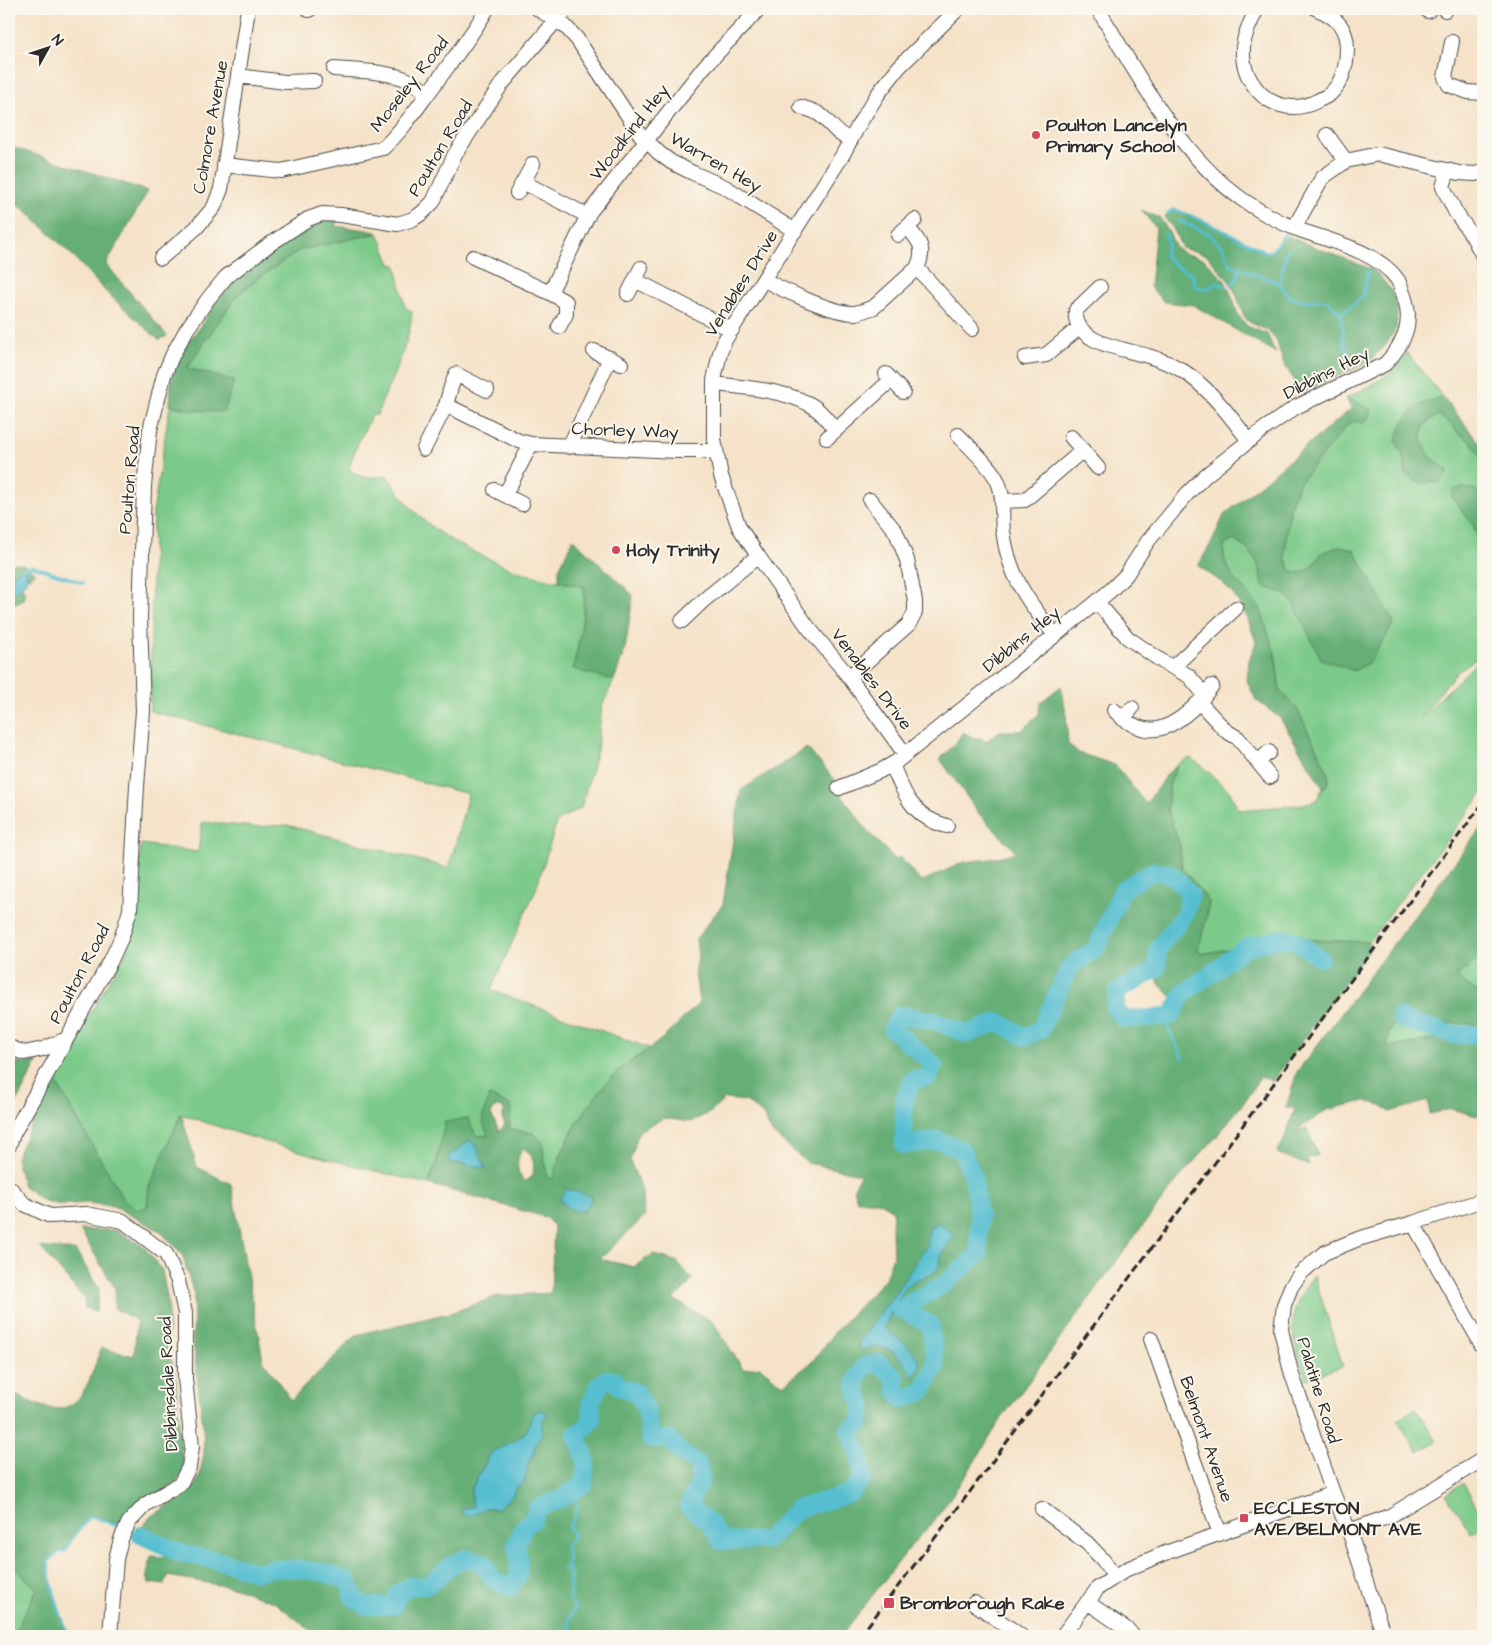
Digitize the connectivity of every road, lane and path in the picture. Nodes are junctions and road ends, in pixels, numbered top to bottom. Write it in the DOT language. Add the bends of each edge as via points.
graph roads {
  1 [pos="248,9"];
  2 [pos="487,9"];
  3 [pos="538,9"];
  4 [pos="566,9"];
  5 [pos="759,9"];
  6 [pos="958,9"];
  7 [pos="1098,9"];
  8 [pos="1257,9"];
  9 [pos="1317,9"];
  10 [pos="557,20"];
  11 [pos="1452,42"];
  12 [pos="341,73"];
  13 [pos="238,76"];
  14 [pos="306,77"];
  15 [pos="428,93"];
  16 [pos="1483,94"];
  17 [pos="801,107"];
  18 [pos="1333,138"];
  19 [pos="646,140"];
  20 [pos="850,140"];
  21 [pos="1346,161"];
  22 [pos="533,164"];
  23 [pos="224,165"];
  24 [pos="1448,170"];
  25 [pos="1483,172"];
  26 [pos="588,216"];
  27 [pos="907,228"];
  28 [pos="1294,228"];
  29 [pos="795,231"];
  30 [pos="1483,254"];
  31 [pos="473,257"];
  32 [pos="161,259"];
  33 [pos="917,268"];
  34 [pos="764,280"];
  35 [pos="550,293"];
  36 [pos="628,294"];
  37 [pos="1096,295"];
  38 [pos="559,327"];
  39 [pos="1080,327"];
  40 [pos="972,329"];
  41 [pos="732,330"];
  42 [pos="594,351"];
  43 [pos="1025,358"];
  44 [pos="714,384"];
  45 [pos="487,390"];
  46 [pos="903,392"];
  47 [pos="446,406"];
  48 [pos="960,433"];
  49 [pos="1071,437"];
  50 [pos="1249,441"];
  51 [pos="531,444"];
  52 [pos="569,447"];
  53 [pos="424,449"];
  54 [pos="1083,450"];
  55 [pos="716,452"];
  56 [pos="1098,468"];
  57 [pos="870,500"];
  58 [pos="1002,502"];
  59 [pos="522,504"];
  60 [pos="758,556"];
  61 [pos="1097,602"];
  62 [pos="1226,611"];
  63 [pos="681,620"];
  64 [pos="1055,635"];
  65 [pos="1173,666"];
  66 [pos="849,677"];
  67 [pos="1205,694"];
  68 [pos="1123,712"];
  69 [pos="1269,752"];
  70 [pos="905,754"];
  71 [pos="1258,762"];
  72 [pos="892,764"];
  73 [pos="1270,777"];
  74 [pos="840,788"];
  75 [pos="939,828"];
  76 [pos="66,1038"];
  77 [pos="9,1047"];
  78 [pos="9,1146"];
  79 [pos="9,1187"];
  80 [pos="1483,1200"];
  81 [pos="1413,1223"];
  82 [pos="1151,1339"];
  83 [pos="1483,1347"];
  84 [pos="1483,1459"];
  85 [pos="1333,1493"];
  86 [pos="1042,1508"];
  87 [pos="1349,1531"];
  88 [pos="1220,1534"];
  89 [pos="1115,1577"];
  90 [pos="1087,1602"];
  91 [pos="974,1603"];
  92 [pos="1380,1635"];
  93 [pos="110,1636"];
  94 [pos="1021,1636"];
  95 [pos="1062,1636"];
  96 [pos="1133,1636"];
  1 -- 13 [label="street, Colmore Avenue"];
  2 -- 15 [label="street, Moseley Road"];
  3 -- 10 [label="street, Warren Hey"];
  4 -- 10 [label="street, Poulton Road"];
  5 -- 19 [label="street, Woodkind Hey" via="704,67"];
  6 -- 20 [label="street, Venables Drive" via="899,67"];
  7 -- 28 [label="street, Dibbins Hey" via="1156,102 1198,158 1244,200"];
  8 -- 9 [label="street" via="1244,41 1246,72 1256,90 1269,101 1296,107 1312,104 1329,95 1337,86 1347,59 1344,30 1329,14"];
  10 -- 19 [label="street, Warren Hey" via="577,39"];
  10 -- 76 [label="street, Poulton Road" via="501,85 455,154 433,202 422,213 398,224 343,215 322,214 308,219 226,277 187,328 173,354 164,375 150,430 144,486 140,618 143,711 130,910 111,960"];
  11 -- 16 [label="street" via="1445,77 1449,85"];
  12 -- 15 [label="street" via="400,77"];
  13 -- 14 [label="street" via="285,82"];
  13 -- 23 [label="street, Colmore Avenue"];
  15 -- 23 [label="street, Moseley Road" via="383,148 281,171"];
  17 -- 20 [label="street" via="818,113 835,131"];
  18 -- 21 [label="street"];
  19 -- 26 [label="street, Woodkind Hey"];
  19 -- 29 [label="street, Warren Hey" via="671,162 725,187"];
  20 -- 29 [label="street, Venables Drive"];
  21 -- 24 [label="street" via="1378,154"];
  21 -- 28 [label="street" via="1322,178"];
  22 -- 26 [label="street" via="520,188"];
  23 -- 32 [label="street, Colmore Avenue" via="214,207"];
  24 -- 25 [label="street"];
  24 -- 30 [label="street" via="1443,187"];
  26 -- 35 [label="street, Woodkind Hey"];
  27 -- 33 [label="street" via="921,245 921,261"];
  28 -- 50 [label="street, Dibbins Hey" via="1373,258 1387,268 1398,280 1404,294 1408,306 1408,328 1385,364 1296,407"];
  29 -- 34 [label="street, Venables Drive"];
  31 -- 35 [label="street"];
  33 -- 34 [label="street" via="874,307 855,313 836,310"];
  33 -- 40 [label="street"];
  34 -- 41 [label="street, Venables Drive"];
  35 -- 38 [label="street" via="566,302 566,314"];
  36 -- 41 [label="street" via="638,274"];
  37 -- 39 [label="street" via="1076,310"];
  39 -- 43 [label="street" via="1046,355"];
  39 -- 50 [label="street" via="1098,342 1156,358 1188,375 1204,387"];
  41 -- 44 [label="street, Venables Drive" via="720,353"];
  42 -- 52 [label="street" via="616,361"];
  44 -- 46 [label="street" via="755,389 808,403 822,414 831,434 888,377"];
  44 -- 55 [label="street, Venables Drive"];
  45 -- 47 [label="street" via="456,374"];
  47 -- 51 [label="street, Chorley Way" via="518,441"];
  47 -- 53 [label="street"];
  48 -- 58 [label="street" via="997,478"];
  49 -- 54 [label="street"];
  50 -- 61 [label="street, Dibbins Hey" via="1187,494 1148,541 1126,575"];
  51 -- 52 [label="street, Chorley Way"];
  51 -- 59 [label="street" via="500,493"];
  52 -- 55 [label="street, Chorley Way"];
  54 -- 56 [label="street"];
  54 -- 58 [label="street" via="1024,500"];
  55 -- 60 [label="street, Venables Drive" via="739,527"];
  57 -- 66 [label="street" via="896,532 906,560 915,612 909,624"];
  58 -- 64 [label="street" via="1002,529 1013,574 1022,592"];
  60 -- 63 [label="street"];
  60 -- 66 [label="street, Venables Drive" via="808,627"];
  61 -- 64 [label="street, Dibbins Hey"];
  61 -- 65 [label="street" via="1128,638"];
  62 -- 65 [label="street"];
  64 -- 70 [label="street, Dibbins Hey"];
  65 -- 67 [label="street" via="1189,676"];
  66 -- 70 [label="street, Venables Drive"];
  67 -- 68 [label="street" via="1176,721 1161,729 1149,731 1139,728"];
  67 -- 71 [label="street" via="1226,731 1238,738"];
  69 -- 71 [label="street"];
  70 -- 72 [label="street, Dibbins Hey"];
  71 -- 73 [label="street"];
  72 -- 74 [label="street, Dibbins Hey"];
  72 -- 75 [label="street" via="911,805"];
  76 -- 77 [label="street" via="43,1049 24,1053"];
  76 -- 78 [label="street, Poulton Road"];
  79 -- 93 [label="street, Dibbinsdale Road" via="24,1204 50,1216 86,1214 123,1221 166,1254 178,1282 184,1313 185,1378 192,1447 190,1467 180,1484 146,1504 129,1522 116,1559"];
  80 -- 81 [label="street, Palatine Road"];
  81 -- 83 [label="street"];
  81 -- 85 [label="street, Palatine Road" via="1324,1253 1300,1274 1284,1305 1281,1330 1291,1372"];
  82 -- 88 [label="street, Belmont Avenue" via="1153,1359"];
  84 -- 87 [label="street" via="1390,1516"];
  85 -- 87 [label="street, Palatine Road"];
  85 -- 88 [label="street"];
  86 -- 89 [label="street" via="1088,1543"];
  87 -- 92 [label="street, Palatine Road"];
  88 -- 89 [label="street" via="1127,1569"];
  89 -- 90 [label="street" via="1098,1588"];
  90 -- 95 [label="street"];
  90 -- 96 [label="street"];
  91 -- 94 [label="street"];
}
